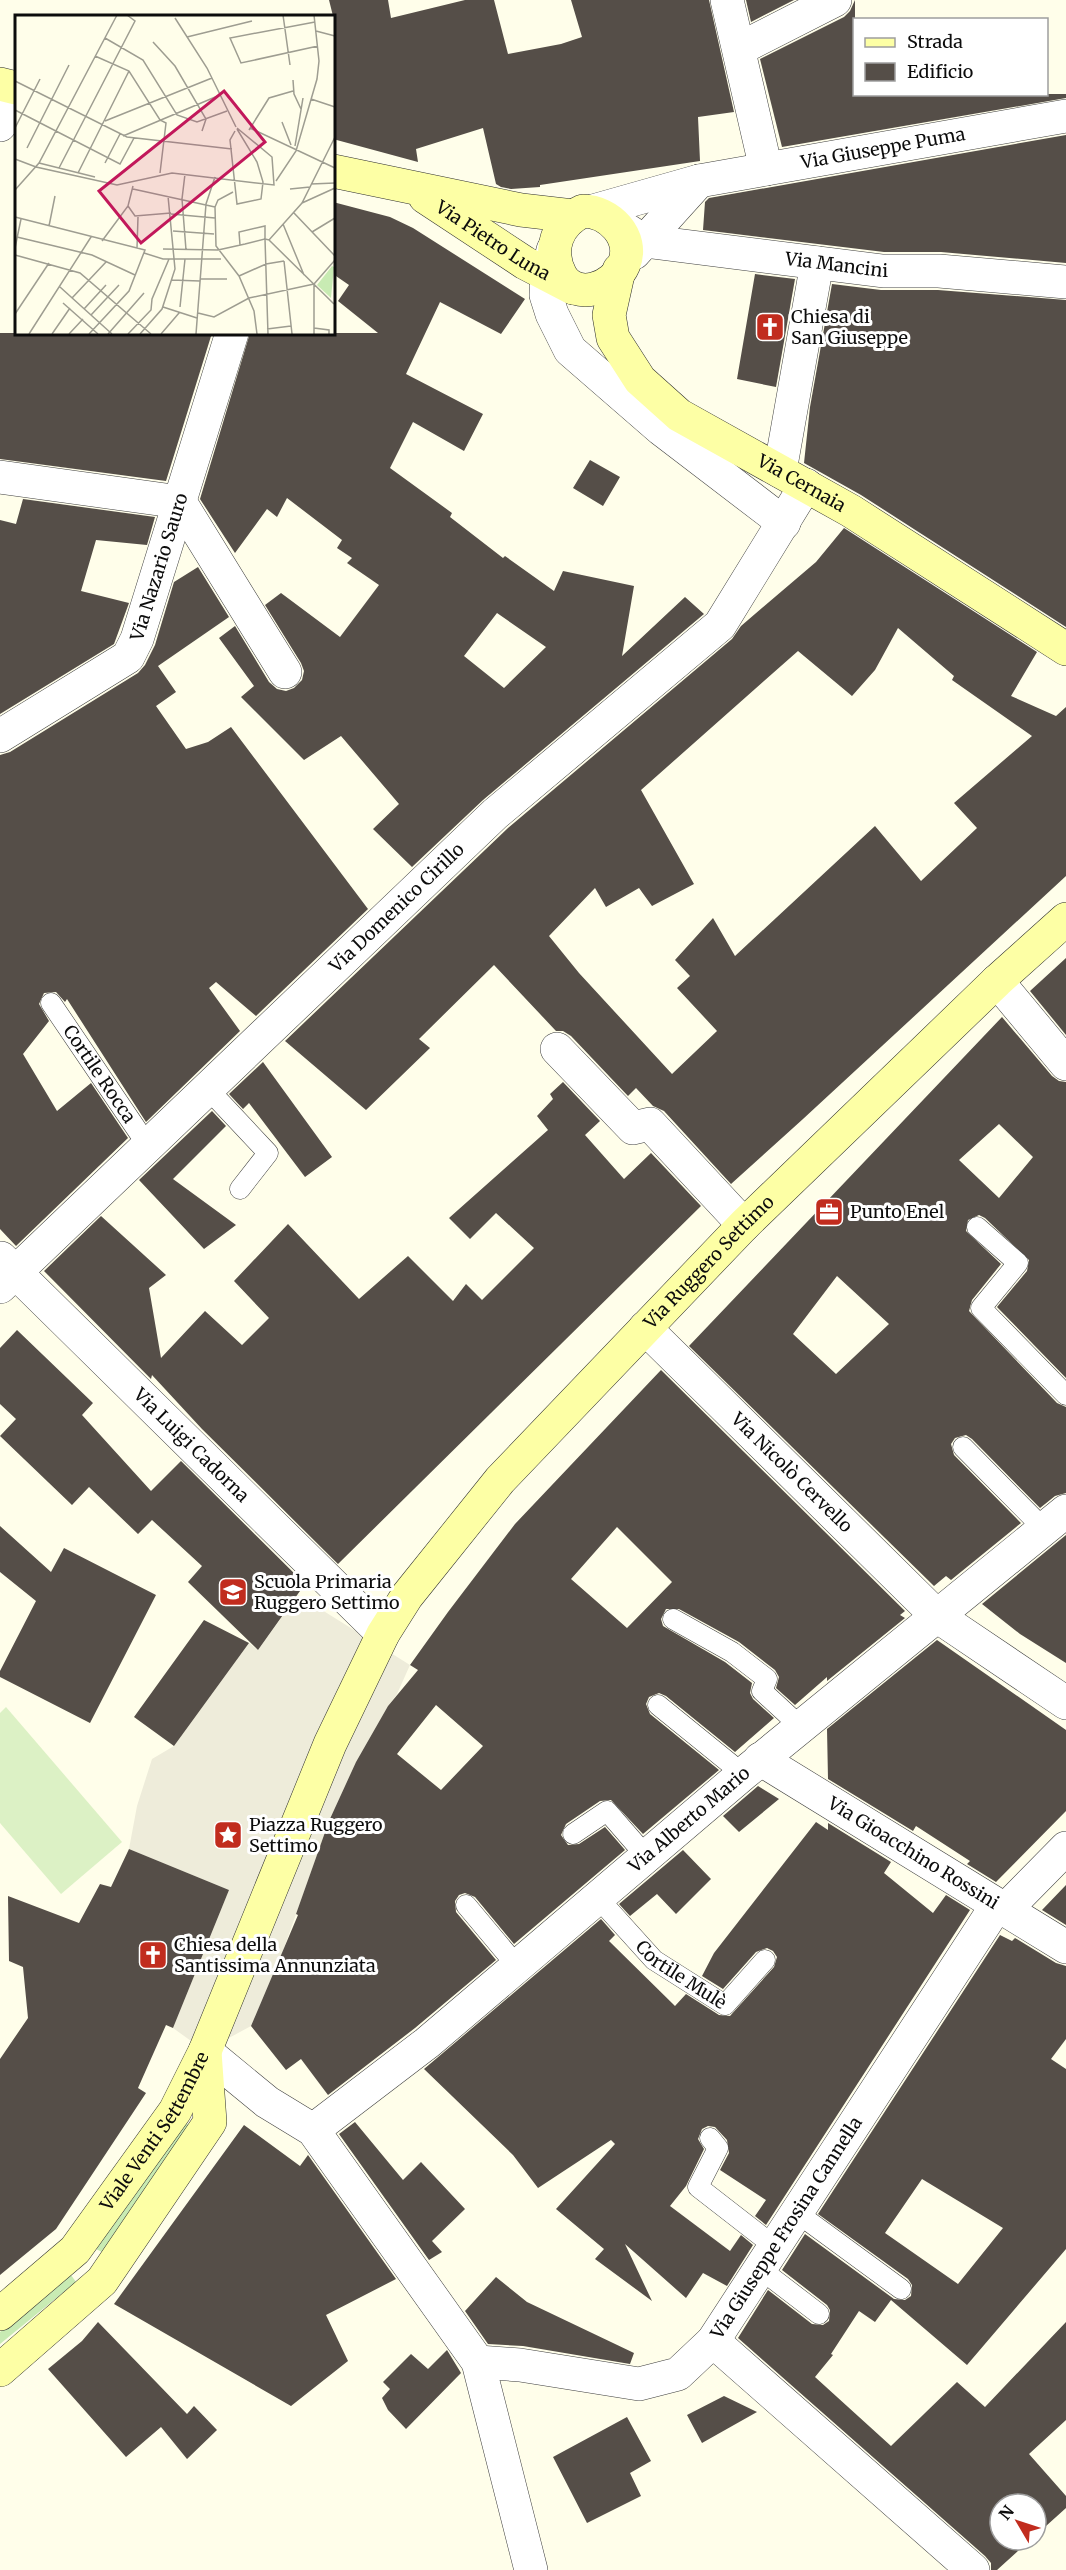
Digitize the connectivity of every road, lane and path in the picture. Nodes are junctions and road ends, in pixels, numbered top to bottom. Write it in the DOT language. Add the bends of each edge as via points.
graph roads {
  1 [pos="727,0"];
  2 [pos="835,0"];
  3 [pos="739,49"];
  4 [pos="9,86"];
  5 [pos="1066,116"];
  6 [pos="0,125"];
  7 [pos="766,169"];
  8 [pos="334,171"];
  9 [pos="699,181"];
  10 [pos="414,189"];
  11 [pos="593,216"];
  12 [pos="629,258"];
  13 [pos="818,263"];
  14 [pos="558,269"];
  15 [pos="1066,282"];
  16 [pos="232,334"];
  17 [pos="0,477"];
  18 [pos="793,478"];
  19 [pos="180,502"];
  20 [pos="784,523"];
  21 [pos="1066,649"];
  22 [pos="285,672"];
  23 [pos="0,736"];
  24 [pos="1066,919"];
  25 [pos="998,981"];
  26 [pos="51,1003"];
  27 [pos="557,1049"];
  28 [pos="1066,1064"];
  29 [pos="208,1089"];
  30 [pos="148,1146"];
  31 [pos="240,1190"];
  32 [pos="744,1225"];
  33 [pos="976,1227"];
  34 [pos="5,1272"];
  35 [pos="645,1328"];
  36 [pos="1066,1395"];
  37 [pos="963,1447"];
  38 [pos="1055,1520"];
  39 [pos="937,1616"];
  40 [pos="673,1619"];
  41 [pos="383,1634"];
  42 [pos="1066,1703"];
  43 [pos="658,1705"];
  44 [pos="801,1727"];
  45 [pos="752,1767"];
  46 [pos="573,1834"];
  47 [pos="1066,1848"];
  48 [pos="646,1856"];
  49 [pos="598,1898"];
  50 [pos="466,1905"];
  51 [pos="1001,1907"];
  52 [pos="1066,1947"];
  53 [pos="765,1960"];
  54 [pos="517,1966"];
  55 [pos="205,2051"];
  56 [pos="313,2130"];
  57 [pos="710,2138"];
  58 [pos="796,2212"];
  59 [pos="75,2250"];
  60 [pos="767,2257"];
  61 [pos="102,2281"];
  62 [pos="901,2289"];
  63 [pos="0,2314"];
  64 [pos="819,2314"];
  65 [pos="713,2341"];
  66 [pos="478,2362"];
  67 [pos="0,2370"];
  68 [pos="531,2570"];
  69 [pos="974,2570"];
  1 -- 3 [label="street"];
  2 -- 3 [label="street"];
  3 -- 7 [label="street"];
  4 -- 6 [label="street"];
  5 -- 7 [label="street, Via Giuseppe Puma"];
  7 -- 9 [label="street, Via Giuseppe Puma"];
  8 -- 10 [label="street, Via Pietro Luna"];
  9 -- 11 [label="street, Via Giuseppe Puma"];
  9 -- 12 [label="street"];
  10 -- 11 [label="street, Via Pietro Luna" via="521,210"];
  10 -- 14 [label="street, Via Pietro Luna" via="484,237"];
  11 -- 12 [label="street" via="622,235"];
  11 -- 14 [label="street" via="558,234"];
  12 -- 13 [label="street, Via Mancini"];
  12 -- 14 [label="street" via="605,285 585,291"];
  12 -- 18 [label="street, Via Cernaia" via="609,315 613,338 640,380 680,415"];
  13 -- 15 [label="street, Via Mancini" via="883,271 939,271"];
  13 -- 18 [label="street, Via Domenico Cirillo"];
  14 -- 20 [label="street, Via Cernaia" via="546,295 570,350 661,429"];
  16 -- 19 [label="street, Via Nazario Sauro"];
  17 -- 19 [label="street"];
  18 -- 20 [label="street, Via Domenico Cirillo"];
  18 -- 21 [label="street, Via Cernaia"];
  19 -- 22 [label="street"];
  19 -- 23 [label="street, Via Nazario Sauro" via="128,657"];
  20 -- 29 [label="street, Via Domenico Cirillo" via="720,625 495,814"];
  24 -- 25 [label="street, Via Ruggero Settimo"];
  25 -- 28 [label="street"];
  25 -- 32 [label="street, Via Ruggero Settimo"];
  26 -- 30 [label="lane, Cortile Rocca"];
  27 -- 32 [label="street" via="633,1128 650,1124"];
  29 -- 30 [label="street, Via Domenico Cirillo"];
  29 -- 31 [label="lane" via="268,1153"];
  30 -- 34 [label="street, Via Domenico Cirillo"];
  32 -- 35 [label="street, Via Ruggero Settimo"];
  33 -- 36 [label="lane" via="1018,1263 981,1308"];
  34 -- 41 [label="street, Via Luigi Cadorna"];
  35 -- 39 [label="street, Via Nicolò Cervello"];
  35 -- 41 [label="street, Via Ruggero Settimo" via="500,1480 407,1596"];
  37 -- 38 [label="lane"];
  38 -- 39 [label="street, Via Alberto Mario"];
  39 -- 42 [label="street, Via Nicolò Cervello"];
  39 -- 44 [label="street, Via Alberto Mario"];
  40 -- 44 [label="lane" via="732,1652 767,1679 762,1691"];
  41 -- 55 [label="street" via="330,1744"];
  43 -- 45 [label="lane"];
  44 -- 45 [label="street, Via Alberto Mario"];
  45 -- 48 [label="street, Via Alberto Mario"];
  45 -- 51 [label="street, Via Gioacchino Rossini"];
  46 -- 48 [label="lane" via="607,1811"];
  47 -- 51 [label="street, Via Giuseppe Frosina Cannella"];
  48 -- 49 [label="street, Via Alberto Mario"];
  49 -- 53 [label="lane, Cortile Mulè" via="654,1960 725,2005"];
  49 -- 54 [label="street, Via Alberto Mario"];
  50 -- 54 [label="lane"];
  51 -- 52 [label="street, Via Gioacchino Rossini"];
  51 -- 58 [label="street, Via Giuseppe Frosina Cannella"];
  54 -- 56 [label="street, Via Alberto Mario" via="427,2043"];
  55 -- 56 [label="street" via="267,2102"];
  55 -- 59 [label="street, Viale Venti Settembre" via="176,2110"];
  55 -- 61 [label="street, Viale Venti Settembre" via="210,2121"];
  56 -- 66 [label="street"];
  57 -- 60 [label="lane" via="718,2148 698,2187"];
  58 -- 60 [label="street, Via Giuseppe Frosina Cannella"];
  58 -- 62 [label="lane"];
  59 -- 61 [label="lane"];
  59 -- 63 [label="street, Viale Venti Settembre"];
  60 -- 64 [label="lane"];
  60 -- 65 [label="street, Via Giuseppe Frosina Cannella"];
  61 -- 67 [label="street, Viale Venti Settembre"];
  65 -- 66 [label="street, Via Giuseppe Frosina Cannella" via="678,2374 639,2384"];
  65 -- 69 [label="street"];
  66 -- 68 [label="street"];
}
